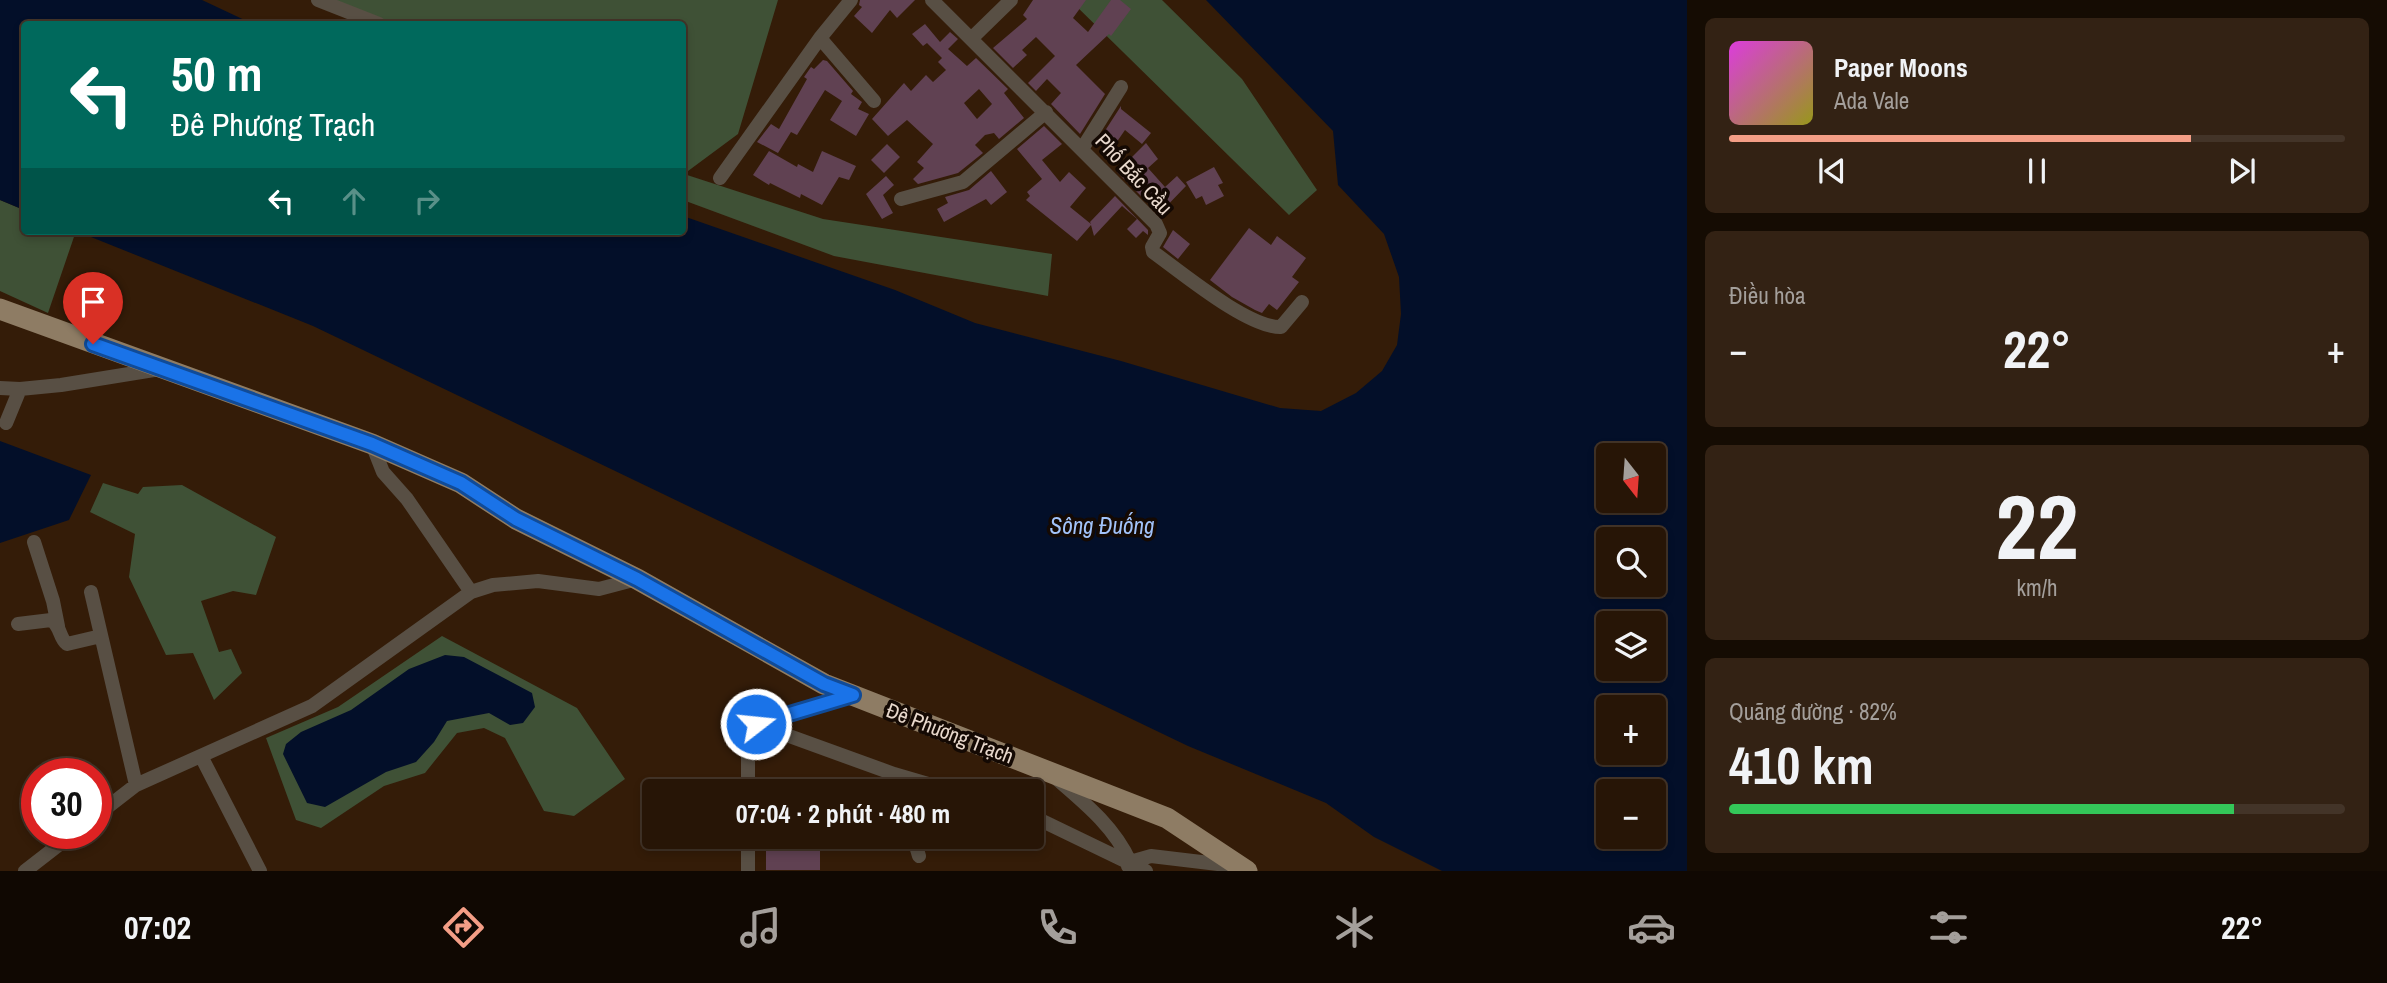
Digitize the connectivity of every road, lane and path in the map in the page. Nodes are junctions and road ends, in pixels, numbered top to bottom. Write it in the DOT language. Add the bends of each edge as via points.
graph roads {
  1 [pos="318,0"];
  2 [pos="851,0"];
  3 [pos="932,0"];
  4 [pos="1011,0"];
  5 [pos="336,3"];
  6 [pos="373,21"];
  7 [pos="820,38"];
  8 [pos="971,38"];
  9 [pos="1121,87"];
  10 [pos="874,101"];
  11 [pos="1046,112"];
  12 [pos="1082,149"];
  13 [pos="720,178"];
  14 [pos="901,200"];
  15 [pos="1302,302"];
  16 [pos="0,309"];
  17 [pos="161,369"];
  18 [pos="0,388"];
  19 [pos="20,389"];
  20 [pos="6,423"];
  21 [pos="372,444"];
  22 [pos="34,542"];
  23 [pos="637,579"];
  24 [pos="91,592"];
  25 [pos="471,592"];
  26 [pos="18,624"];
  27 [pos="58,626"];
  28 [pos="101,636"];
  29 [pos="853,695"];
  30 [pos="756,724"];
  31 [pos="201,756"];
  32 [pos="1046,771"];
  33 [pos="894,774"];
  34 [pos="748,779"];
  35 [pos="895,779"];
  36 [pos="911,779"];
  37 [pos="136,785"];
  38 [pos="112,804"];
  39 [pos="1044,823"];
  40 [pos="53,849"];
  41 [pos="748,849"];
  42 [pos="917,849"];
  43 [pos="919,856"];
  44 [pos="1128,867"];
  45 [pos="25,871"];
  46 [pos="260,871"];
  47 [pos="748,871"];
  48 [pos="1146,871"];
  49 [pos="1237,871"];
  50 [pos="1247,871"];
  1 -- 5 [label="street"];
  2 -- 7 [label="street"];
  3 -- 8 [label="street, Phố Bắc Cầu"];
  4 -- 8 [label="street"];
  5 -- 6 [label="street"];
  7 -- 10 [label="street"];
  7 -- 13 [label="street"];
  8 -- 11 [label="street, Phố Bắc Cầu"];
  9 -- 12 [label="street"];
  11 -- 12 [label="street, Phố Bắc Cầu"];
  11 -- 14 [label="street" via="963,182"];
  12 -- 15 [label="street, Phố Bắc Cầu" via="1156,223 1160,233 1153,252 1240,313 1281,327"];
  16 -- 17 [label="main road, Đê Phương Trạch"];
  17 -- 19 [label="street"];
  17 -- 21 [label="main road, Đê Phương Trạch"];
  18 -- 19 [label="street"];
  19 -- 20 [label="street"];
  21 -- 23 [label="main road, Đê Phương Trạch" via="461,483 516,519"];
  21 -- 25 [label="street" via="383,472"];
  22 -- 27 [label="street"];
  23 -- 25 [label="street" via="599,589 538,581"];
  23 -- 29 [label="main road, Đê Phương Trạch" via="824,684"];
  24 -- 28 [label="street"];
  25 -- 31 [label="street" via="312,706"];
  26 -- 27 [label="street" via="51,620"];
  27 -- 28 [label="street" via="67,644"];
  28 -- 37 [label="street"];
  29 -- 30 [label="street"];
  29 -- 32 [label="main road, Đê Phương Trạch"];
  30 -- 33 [label="street"];
  30 -- 34 [label="street" via="748,721"];
  31 -- 37 [label="street"];
  31 -- 46 [label="street"];
  32 -- 44 [label="street" via="1092,810 1123,846"];
  32 -- 50 [label="main road, Đê Phương Trạch" via="1167,818"];
  33 -- 35 [label="street"];
  33 -- 36 [label="street"];
  37 -- 38 [label="street"];
  39 -- 44 [label="street"];
  40 -- 45 [label="street"];
  41 -- 47 [label="street"];
  42 -- 43 [label="street"];
  44 -- 48 [label="street"];
  44 -- 49 [label="street" via="1150,856 1218,864"];
}
